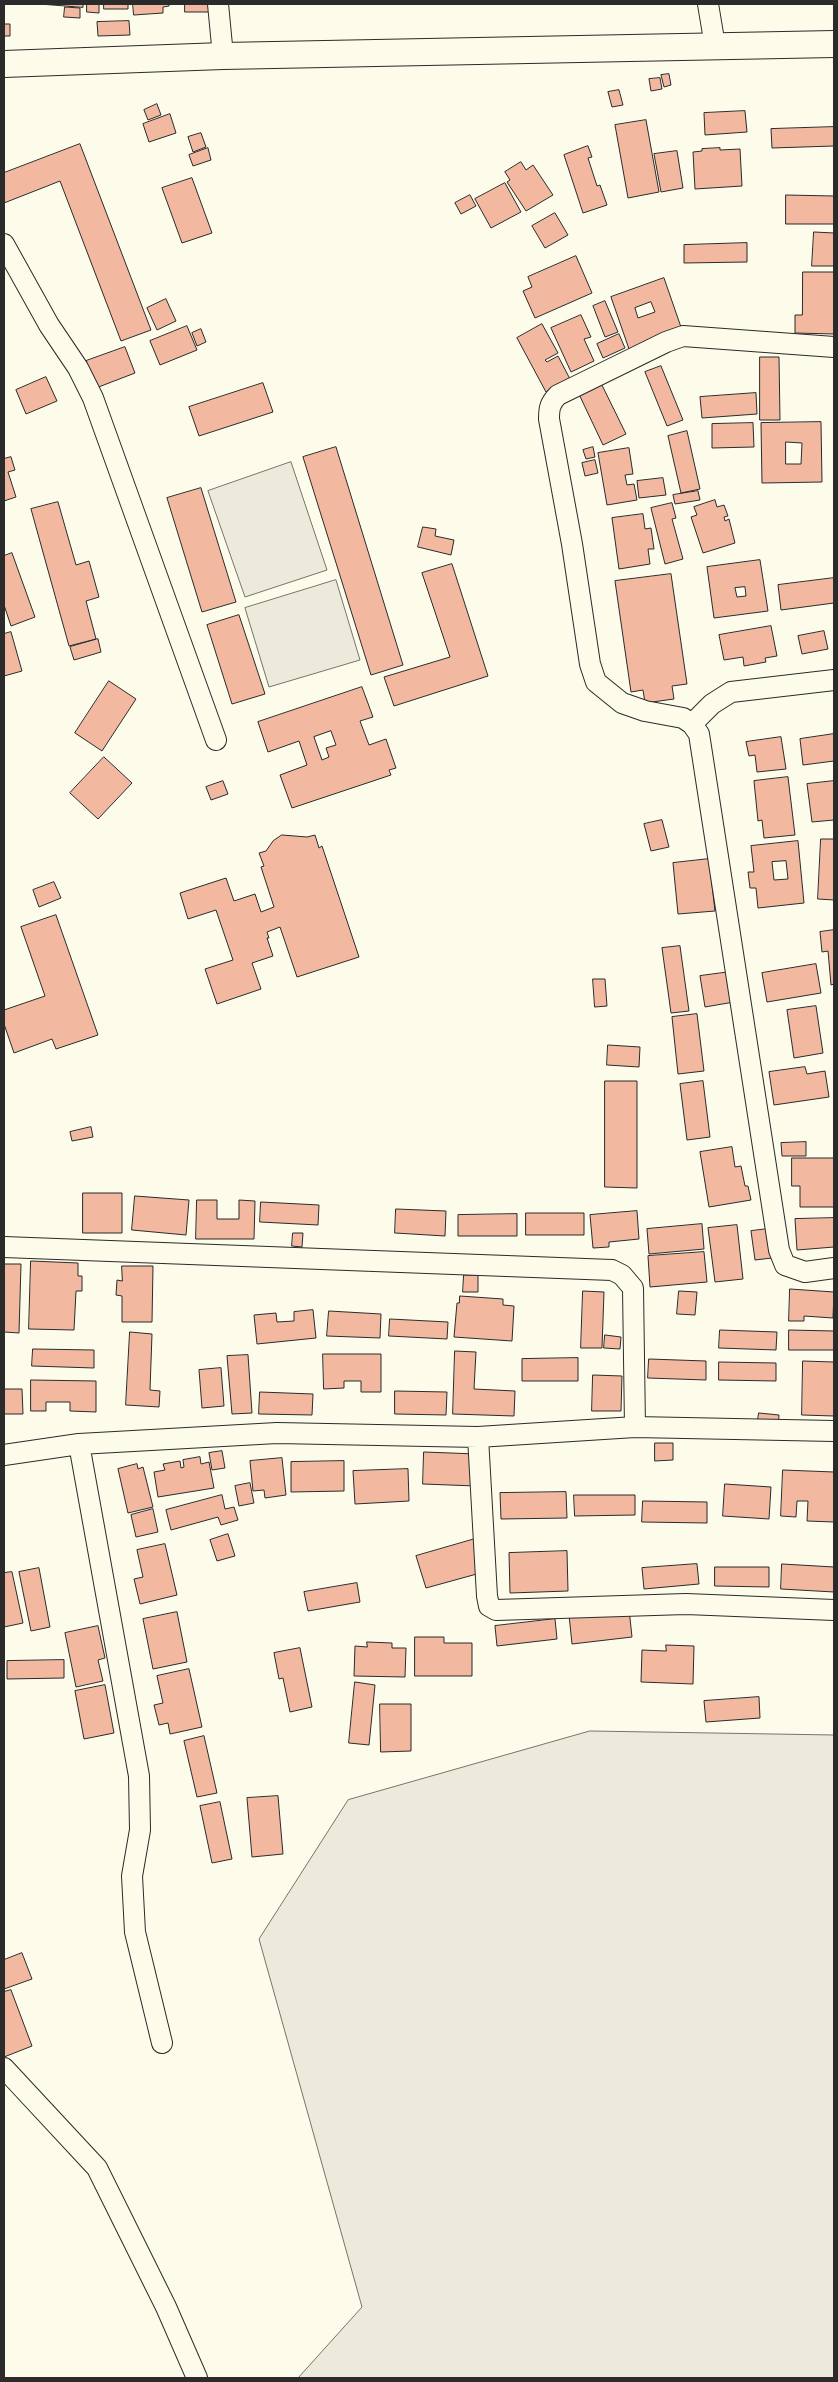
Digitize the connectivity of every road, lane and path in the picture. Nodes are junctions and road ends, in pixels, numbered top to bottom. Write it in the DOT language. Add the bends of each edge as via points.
graph roads {
  1 [pos="218,4"];
  2 [pos="708,4"];
  3 [pos="834,44"];
  4 [pos="715,46"];
  5 [pos="223,56"];
  6 [pos="4,64"];
  7 [pos="4,244"];
  8 [pos="834,347"];
  9 [pos="834,680"];
  10 [pos="692,724"];
  11 [pos="216,740"];
  12 [pos="4,1247"];
  13 [pos="834,1268"];
  14 [pos="635,1427"];
  15 [pos="834,1431"];
  16 [pos="478,1437"];
  17 [pos="79,1444"];
  18 [pos="4,1455"];
  19 [pos="834,1610"];
  20 [pos="162,2043"];
  21 [pos="4,2068"];
  22 [pos="197,2378"];
  1 -- 5 [label="street"];
  2 -- 4 [label="street"];
  3 -- 4 [label="main road"];
  4 -- 5 [label="main road"];
  5 -- 6 [label="main road"];
  7 -- 11 [label="street" via="93,398"];
  8 -- 10 [label="street" via="684,336 558,395 549,408 590,664 596,682 622,703 683,718"];
  9 -- 10 [label="street" via="731,692 712,704"];
  10 -- 13 [label="street" via="698,734 779,1250 785,1265 805,1272"];
  12 -- 14 [label="street" via="612,1270 622,1275 633,1288"];
  14 -- 15 [label="street"];
  14 -- 16 [label="street"];
  16 -- 17 [label="street" via="277,1433"];
  16 -- 19 [label="street" via="487,1596 490,1606 496,1610 686,1604"];
  17 -- 18 [label="street"];
  17 -- 20 [label="street" via="139,1776 140,1830 132,1876 135,1932"];
  21 -- 22 [label="street" via="97,2168 166,2307"];
}
